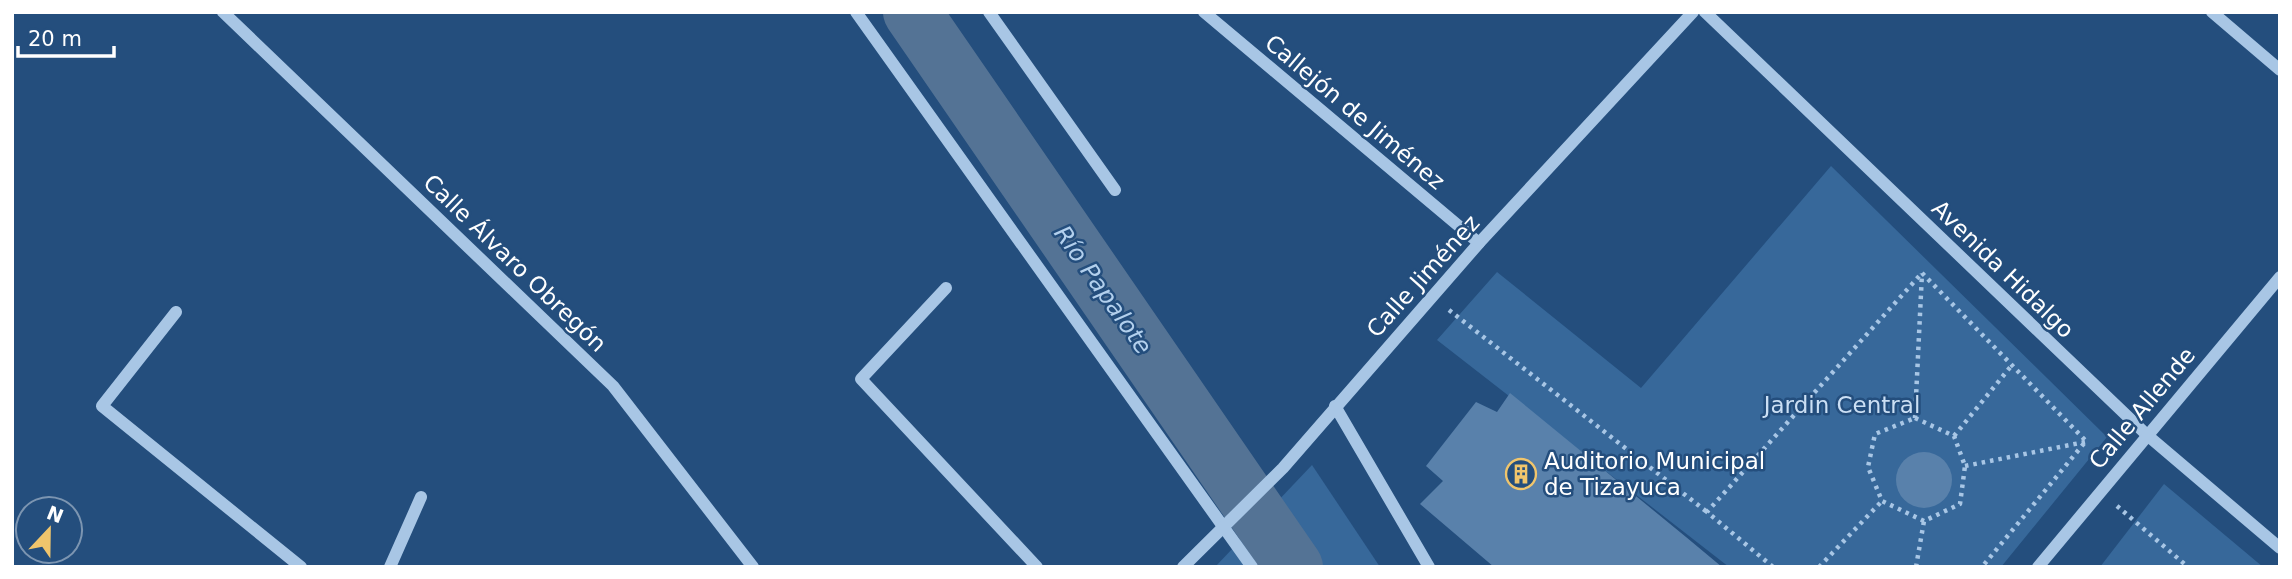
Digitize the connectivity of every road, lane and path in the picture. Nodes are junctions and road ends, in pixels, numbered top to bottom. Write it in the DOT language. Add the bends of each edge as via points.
graph roads {
  1 [pos="223,12"];
  2 [pos="856,12"];
  3 [pos="989,12"];
  4 [pos="1204,12"];
  5 [pos="1693,12"];
  6 [pos="1705,12"];
  7 [pos="2213,12"];
  8 [pos="2280,69"];
  9 [pos="1115,190"];
  10 [pos="1479,243"];
  11 [pos="1922,273"];
  12 [pos="2280,277"];
  13 [pos="946,288"];
  14 [pos="1432,297"];
  15 [pos="177,312"];
  16 [pos="2012,365"];
  17 [pos="1335,406"];
  18 [pos="1915,418"];
  19 [pos="2147,435"];
  20 [pos="1954,436"];
  21 [pos="2086,441"];
  22 [pos="1965,466"];
  23 [pos="2099,492"];
  24 [pos="421,497"];
  25 [pos="1882,501"];
  26 [pos="1707,512"];
  27 [pos="1924,521"];
  28 [pos="1225,528"];
  29 [pos="2280,548"];
  30 [pos="301,567"];
  31 [pos="390,567"];
  32 [pos="752,567"];
  33 [pos="1037,567"];
  34 [pos="1183,567"];
  35 [pos="1252,567"];
  36 [pos="1429,567"];
  37 [pos="1773,567"];
  38 [pos="1819,567"];
  39 [pos="1916,567"];
  40 [pos="1982,567"];
  41 [pos="2038,567"];
  42 [pos="2189,567"];
  1 -- 32 [label="street, Calle Álvaro Obregón" via="613,386"];
  2 -- 28 [label="street"];
  3 -- 9 [label="street"];
  4 -- 10 [label="street, Callejón de Jiménez"];
  5 -- 10 [label="street, Calle Jiménez"];
  6 -- 19 [label="street, Avenida Hidalgo"];
  7 -- 8 [label="street"];
  10 -- 14 [label="street, Calle Jiménez"];
  11 -- 16 [label="path"];
  11 -- 18 [label="path"];
  11 -- 26 [label="path"];
  12 -- 19 [label="street, Calle Allende"];
  13 -- 33 [label="street" via="862,379"];
  14 -- 17 [label="street, Calle Jiménez"];
  14 -- 26 [label="path"];
  15 -- 30 [label="street" via="102,406"];
  16 -- 20 [label="path"];
  16 -- 21 [label="path"];
  17 -- 28 [label="street, Calle Jiménez"];
  17 -- 36 [label="street"];
  18 -- 20 [label="path"];
  18 -- 25 [label="path" via="1875,434 1868,467"];
  19 -- 23 [label="street, Calle Allende"];
  19 -- 29 [label="street, Avenida Hidalgo"];
  20 -- 22 [label="path"];
  21 -- 22 [label="path"];
  21 -- 40 [label="path"];
  22 -- 27 [label="path" via="1960,504"];
  23 -- 41 [label="street, Calle Allende"];
  23 -- 42 [label="path"];
  24 -- 31 [label="street"];
  25 -- 27 [label="path"];
  25 -- 38 [label="path"];
  26 -- 37 [label="path"];
  27 -- 39 [label="path"];
  28 -- 34 [label="street, Calle Jiménez"];
  28 -- 35 [label="street"];
}
